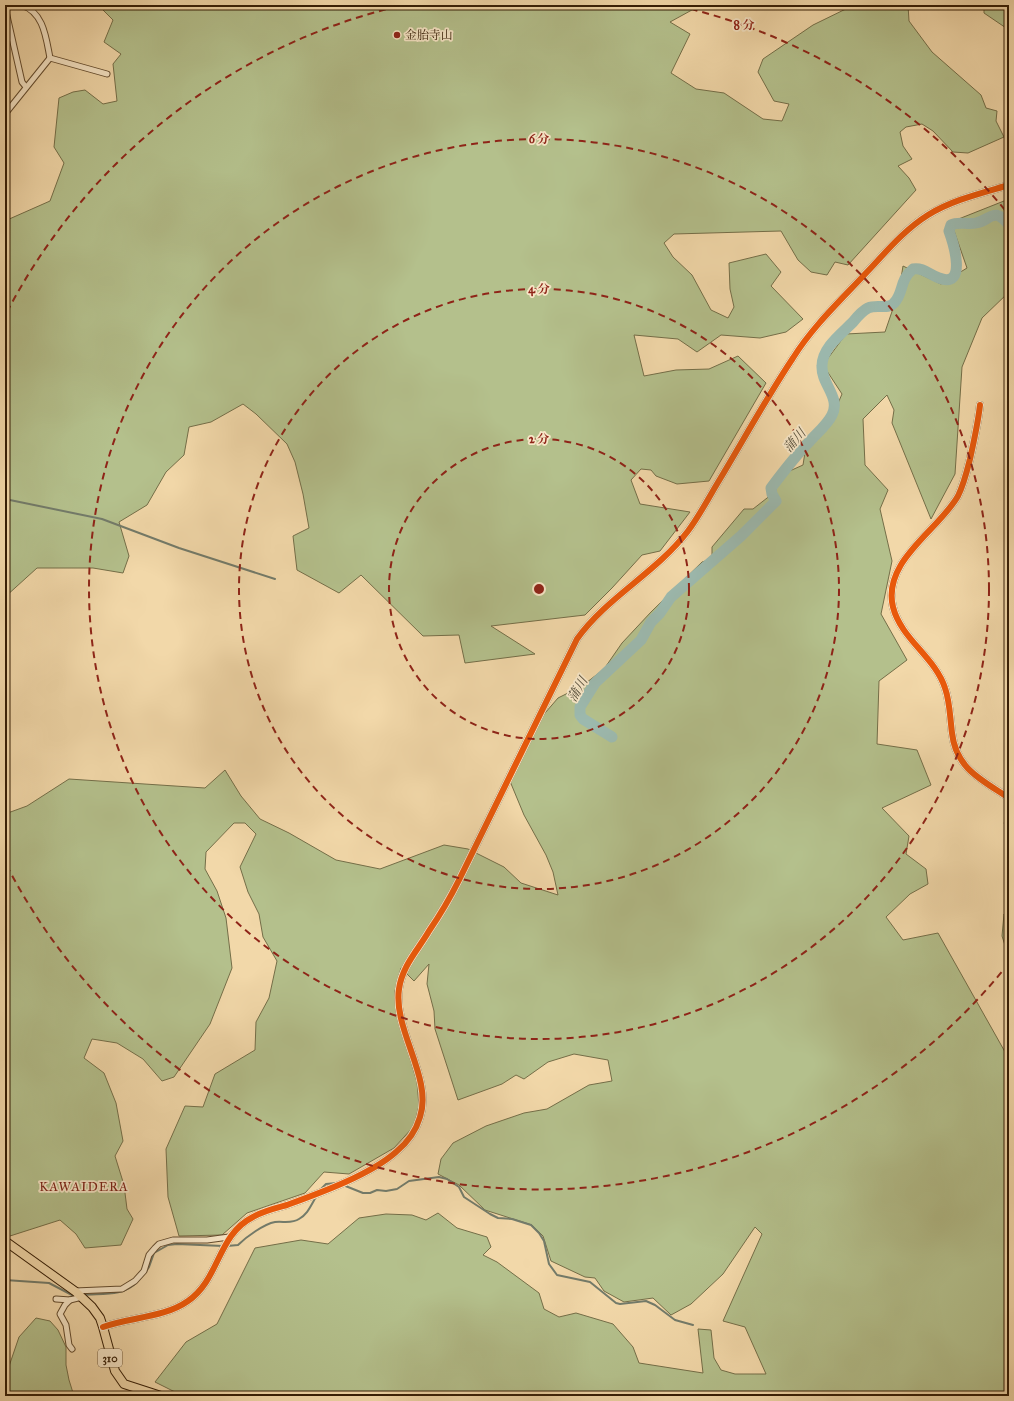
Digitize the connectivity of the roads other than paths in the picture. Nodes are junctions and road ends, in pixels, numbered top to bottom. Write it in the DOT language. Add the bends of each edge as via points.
graph roads {
  1 [pos="8,5"];
  2 [pos="21,5"];
  3 [pos="5,6"];
  4 [pos="50,58"];
  5 [pos="108,74"];
  6 [pos="26,87"];
  7 [pos="5,114"];
  8 [pos="1009,184"];
  9 [pos="980,405"];
  10 [pos="1009,798"];
  11 [pos="228,1239"];
  12 [pos="5,1241"];
  13 [pos="79,1294"];
  14 [pos="56,1299"];
  15 [pos="70,1300"];
  16 [pos="103,1327"];
  17 [pos="72,1349"];
  18 [pos="161,1396"];
  1 -- 3 [label="street"];
  2 -- 4 [label="street" via="33,11 40,21"];
  3 -- 6 [label="street" via="22,82"];
  4 -- 5 [label="street"];
  4 -- 6 [label="street"];
  6 -- 7 [label="street"];
  8 -- 11 [label="street" via="948,205 928,215 902,234 825,317 794,356 703,510 685,534 662,560 599,613 577,639 459,880 403,974 399,1004 422,1094 422,1109 409,1138 396,1152 372,1168 310,1196 253,1216 239,1225"];
  9 -- 10 [label="street" via="976,434 961,490 950,508 900,566 894,579 892,601 901,624 941,679 947,694 952,739 962,761 976,777"];
  11 -- 13 [label="street" via="173,1240 159,1244 150,1255 144,1271 122,1290"];
  11 -- 16 [label="street" via="205,1283 187,1302"];
  12 -- 13 [label="highway, 310"];
  13 -- 15 [label="street"];
  13 -- 16 [label="highway, 310" via="100,1318"];
  14 -- 15 [label="street"];
  15 -- 17 [label="street" via="60,1314"];
  16 -- 18 [label="highway, 310" via="111,1362 119,1379 124,1384"];
}
